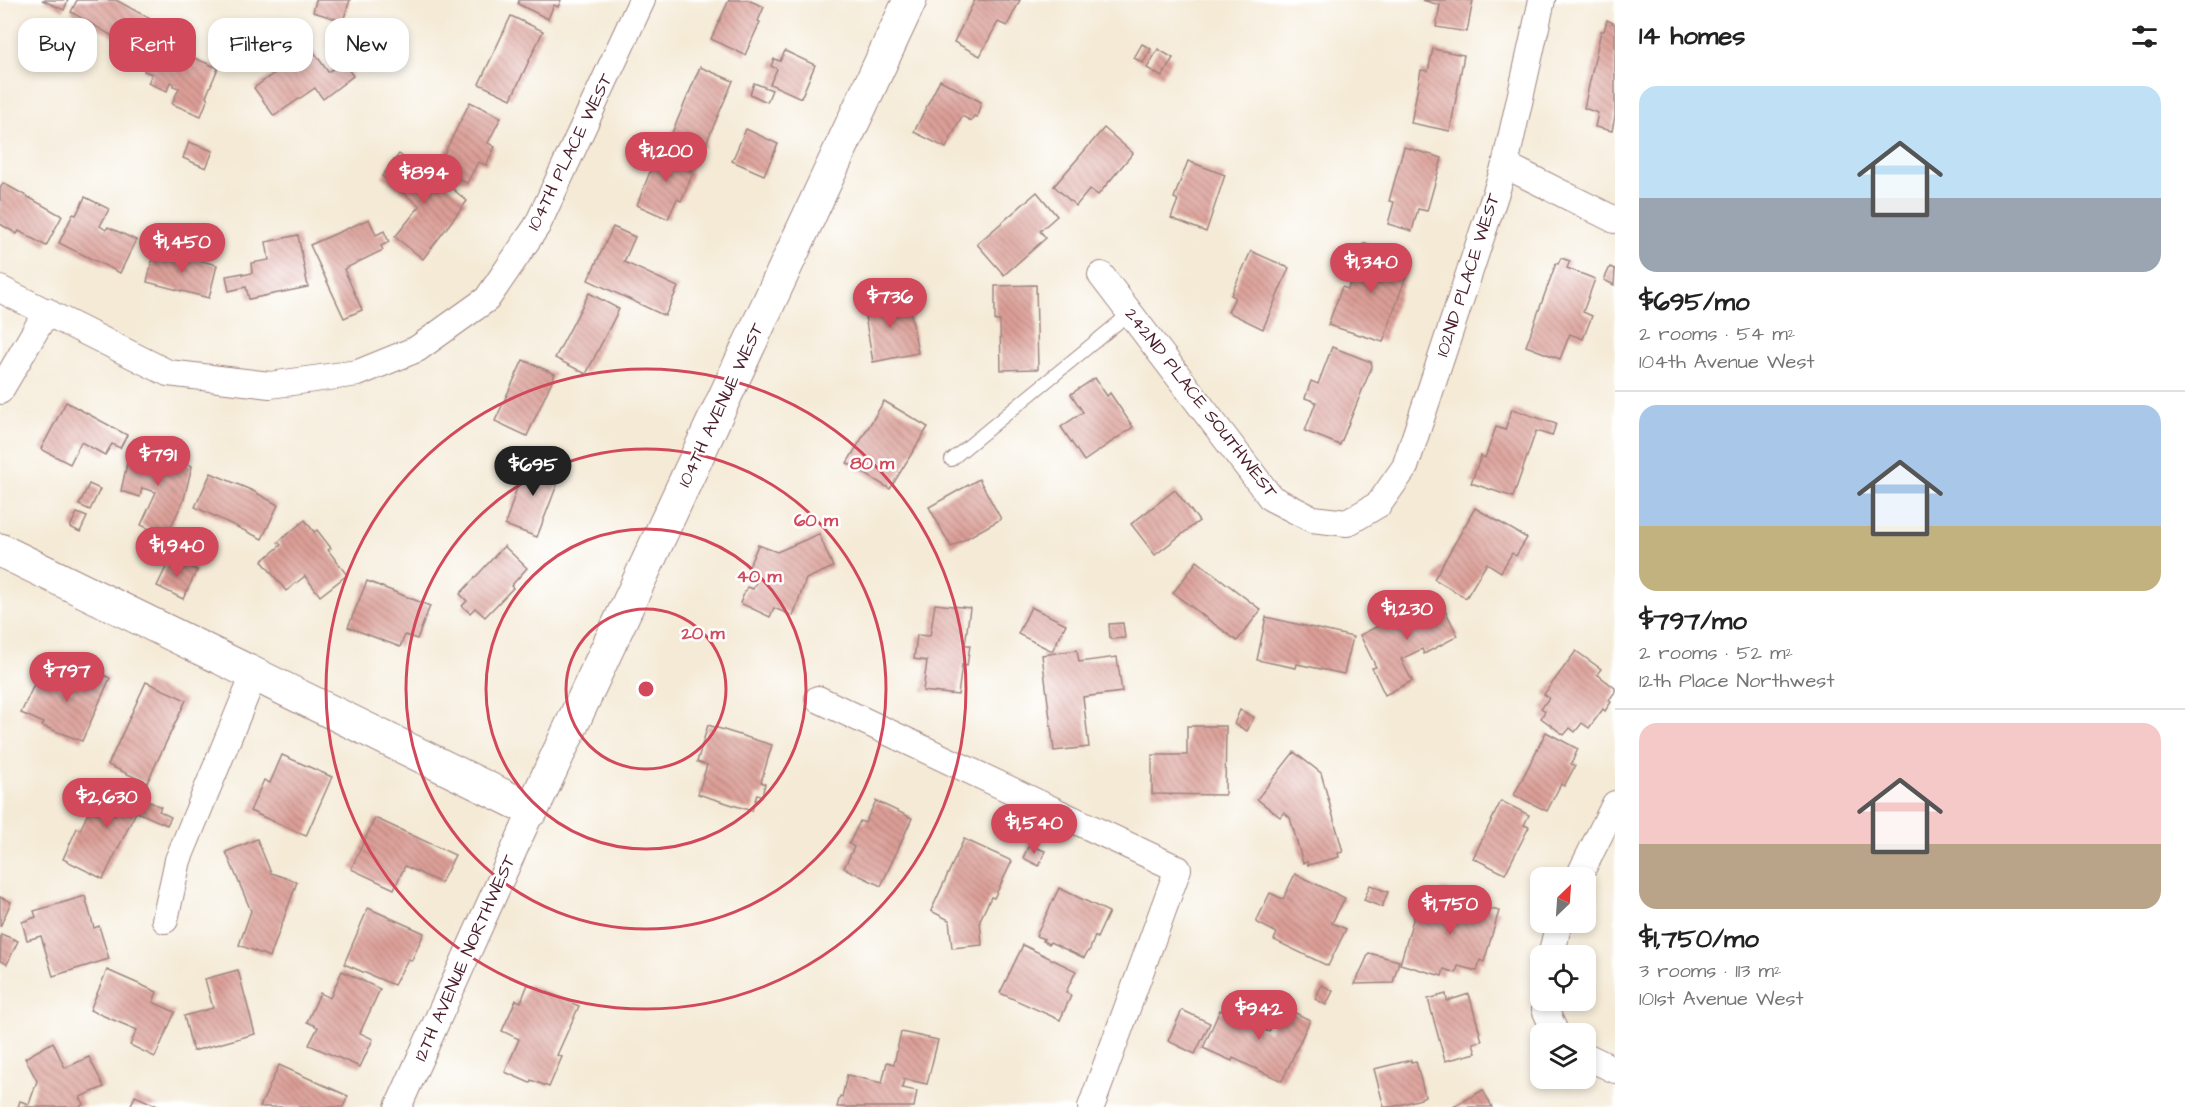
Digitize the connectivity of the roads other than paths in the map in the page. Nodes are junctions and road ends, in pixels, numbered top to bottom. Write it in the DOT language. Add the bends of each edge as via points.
graph roads {
  1 [pos="642,0"];
  2 [pos="910,0"];
  3 [pos="1542,0"];
  4 [pos="1504,165"];
  5 [pos="1615,220"];
  6 [pos="1101,275"];
  7 [pos="0,290"];
  8 [pos="47,311"];
  9 [pos="1130,313"];
  10 [pos="0,391"];
  11 [pos="951,460"];
  12 [pos="1347,523"];
  13 [pos="0,550"];
  14 [pos="254,675"];
  15 [pos="818,699"];
  16 [pos="1615,804"];
  17 [pos="532,810"];
  18 [pos="1584,867"];
  19 [pos="165,920"];
  20 [pos="1596,1061"];
  21 [pos="1615,1070"];
  22 [pos="398,1107"];
  23 [pos="1091,1107"];
  1 -- 8 [label="street, 104TH PLACE WEST" via="537,226 487,299 417,348 358,373 270,385 168,373"];
  2 -- 17 [label="street, 104TH AVENUE WEST"];
  3 -- 4 [label="street, 102ND PLACE WEST"];
  4 -- 5 [label="street"];
  4 -- 12 [label="street, 102ND PLACE WEST" via="1405,467 1379,504"];
  6 -- 9 [label="street, 242ND PLACE SOUTHWEST"];
  7 -- 8 [label="street"];
  8 -- 10 [label="street"];
  9 -- 11 [label="lane"];
  9 -- 12 [label="street, 242ND PLACE SOUTHWEST" via="1271,498 1312,519"];
  13 -- 14 [label="street"];
  14 -- 17 [label="street"];
  14 -- 19 [label="street" via="178,860"];
  15 -- 23 [label="street" via="1178,869"];
  16 -- 18 [label="street"];
  17 -- 22 [label="street, 12TH AVENUE NORTHWEST"];
  20 -- 21 [label="street"];
}
